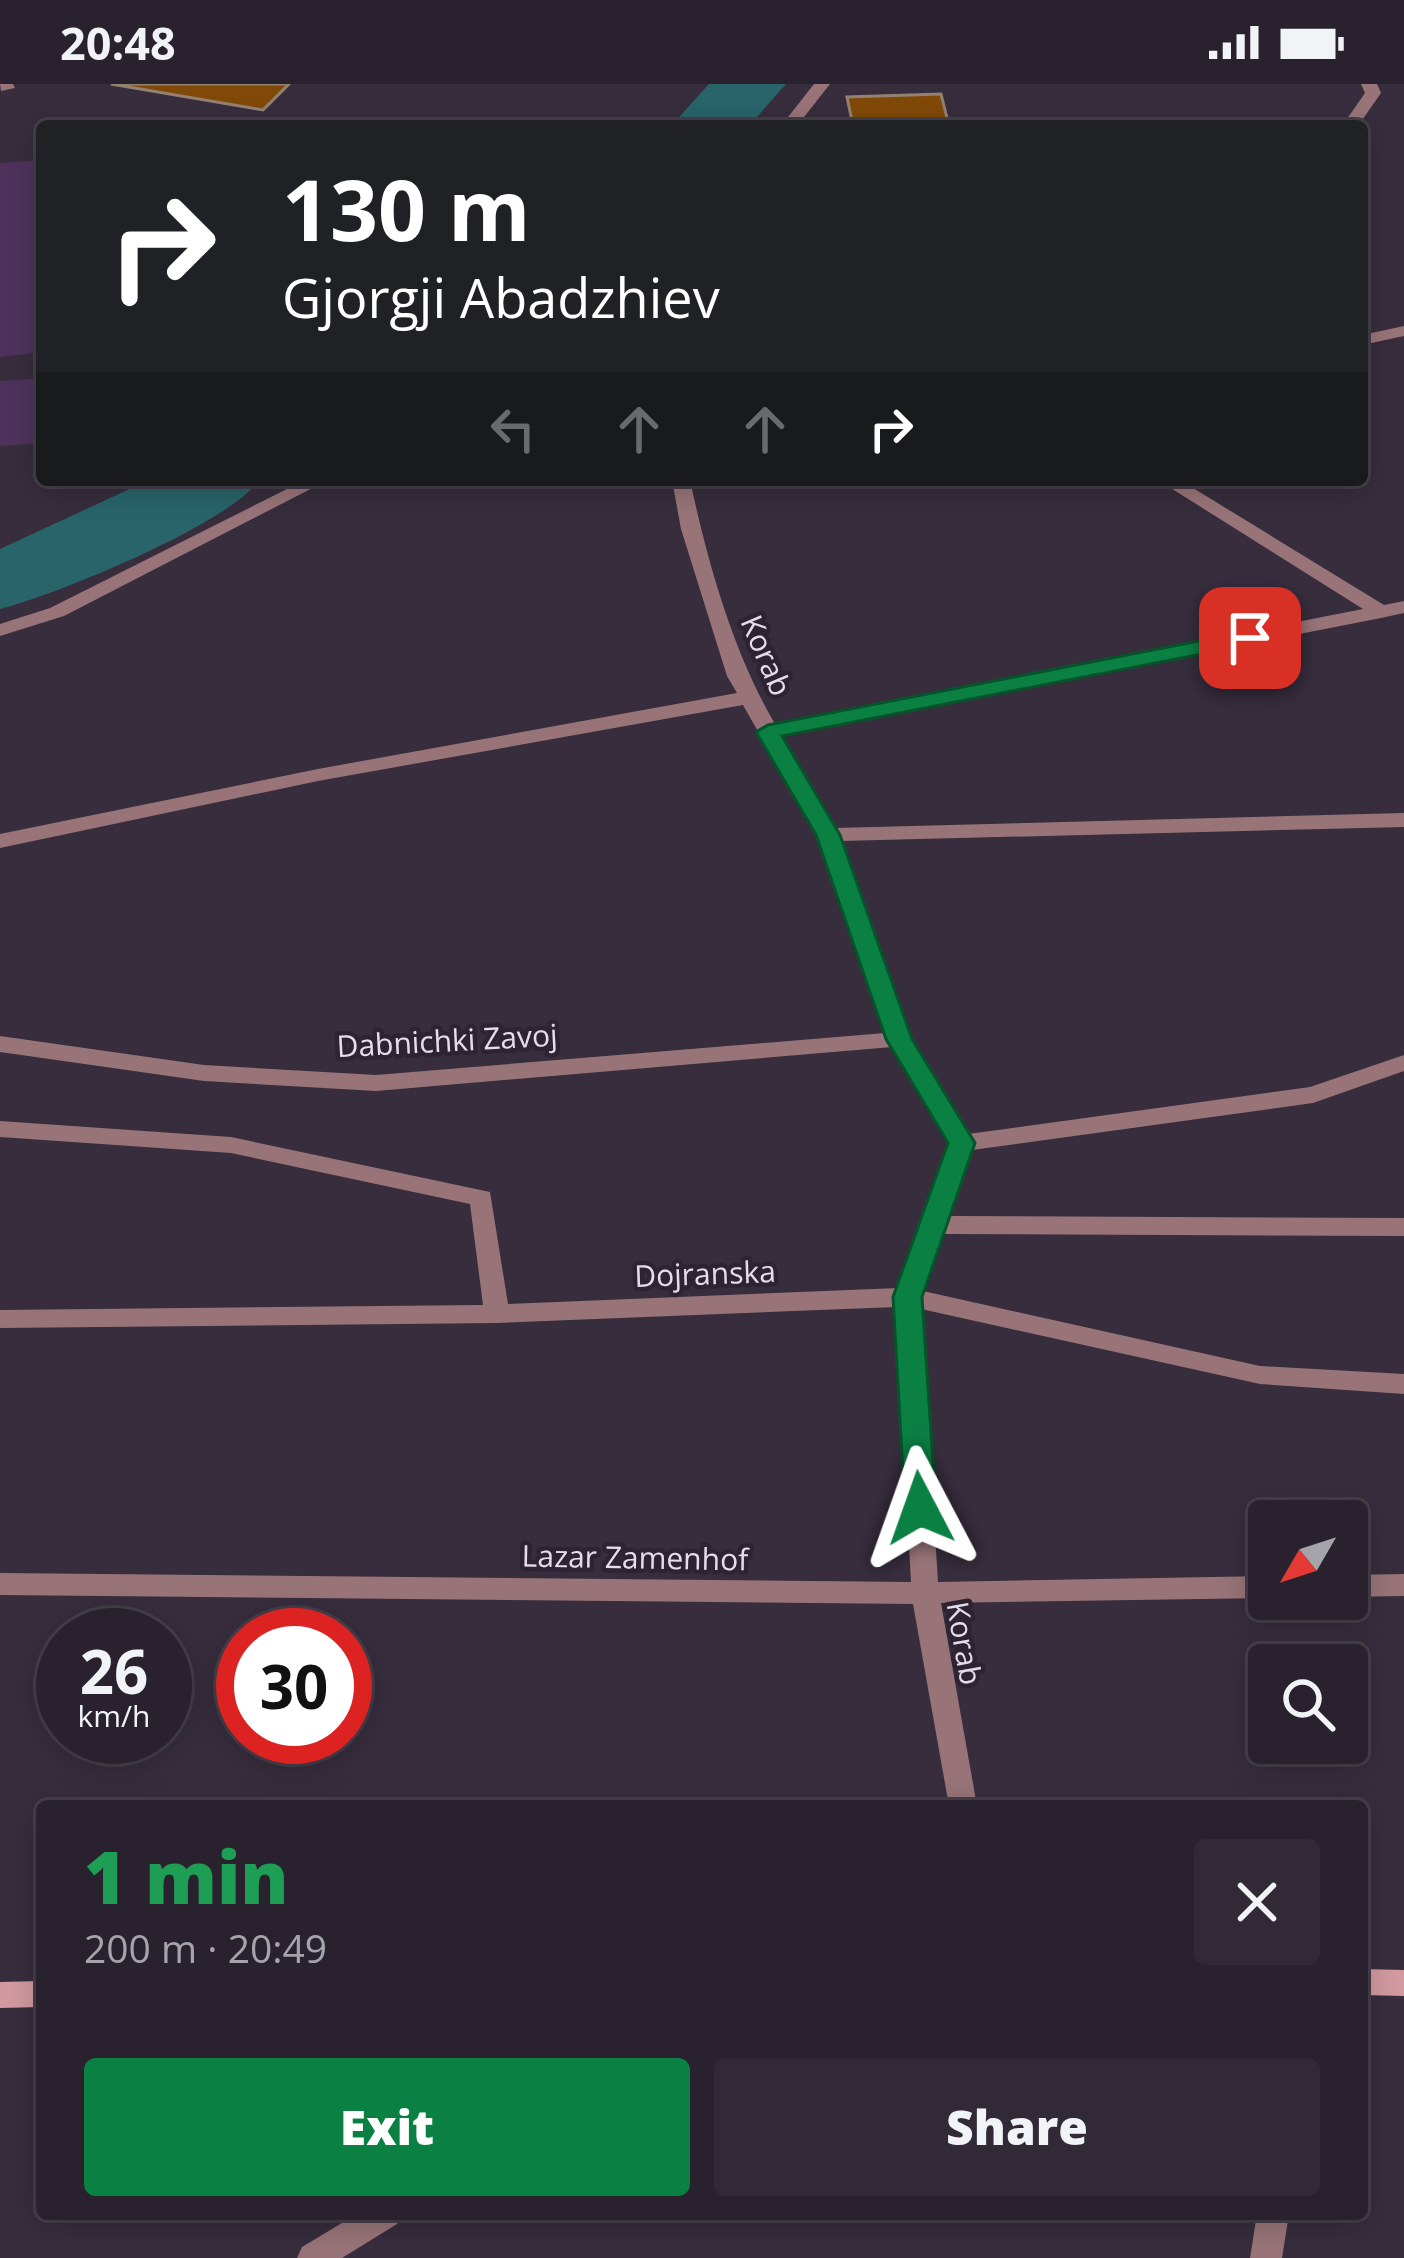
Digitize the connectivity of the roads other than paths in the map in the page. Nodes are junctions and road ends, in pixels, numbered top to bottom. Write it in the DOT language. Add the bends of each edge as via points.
graph roads {
  1 [pos="823,84"];
  2 [pos="1370,84"];
  3 [pos="794,120"];
  4 [pos="1354,120"];
  5 [pos="1404,332"];
  6 [pos="1368,339"];
  7 [pos="307,486"];
  8 [pos="682,486"];
  9 [pos="1177,486"];
  10 [pos="1404,607"];
  11 [pos="1381,612"];
  12 [pos="0,630"];
  13 [pos="751,697"];
  14 [pos="768,732"];
  15 [pos="1404,820"];
  16 [pos="828,835"];
  17 [pos="0,841"];
  18 [pos="899,1039"];
  19 [pos="0,1044"];
  20 [pos="1404,1064"];
  21 [pos="0,1129"];
  22 [pos="962,1143"];
  23 [pos="929,1226"];
  24 [pos="1404,1227"];
  25 [pos="908,1297"];
  26 [pos="497,1314"];
  27 [pos="0,1319"];
  28 [pos="1404,1384"];
  29 [pos="0,1585"];
  30 [pos="1404,1585"];
  31 [pos="1368,1586"];
  32 [pos="1248,1587"];
  33 [pos="926,1593"];
  34 [pos="962,1800"];
  35 [pos="1368,1982"];
  36 [pos="1404,1983"];
  37 [pos="36,1994"];
  38 [pos="0,1995"];
  39 [pos="376,2220"];
  40 [pos="1272,2220"];
  41 [pos="313,2258"];
  42 [pos="1266,2258"];
  1 -- 3 [label="street"];
  2 -- 4 [label="street" via="1373,93"];
  5 -- 6 [label="street"];
  7 -- 12 [label="street" via="57,612"];
  8 -- 13 [label="street, Korab" via="737,676"];
  9 -- 11 [label="street"];
  10 -- 11 [label="street"];
  11 -- 14 [label="street"];
  13 -- 14 [label="street, Korab"];
  13 -- 17 [label="street"];
  14 -- 16 [label="street, Korab"];
  15 -- 16 [label="street"];
  16 -- 18 [label="street, Korab"];
  18 -- 19 [label="street, Dabnichki Zavoj" via="376,1083 204,1073"];
  18 -- 22 [label="street, Korab"];
  20 -- 22 [label="street" via="1313,1096"];
  21 -- 26 [label="street" via="231,1145 481,1198"];
  22 -- 23 [label="street, Korab"];
  23 -- 24 [label="street"];
  23 -- 25 [label="street, Korab"];
  25 -- 26 [label="street, Dojranska"];
  25 -- 28 [label="street, Dojranska" via="1260,1376"];
  25 -- 33 [label="street, Korab"];
  26 -- 27 [label="street, Dojranska"];
  29 -- 33 [label="street, Lazar Zamenhof"];
  30 -- 31 [label="street"];
  32 -- 33 [label="street, Lazar Zamenhof"];
  33 -- 34 [label="street, Korab"];
  35 -- 36 [label="street"];
  37 -- 38 [label="street"];
  39 -- 41 [label="street"];
  40 -- 42 [label="street"];
}
